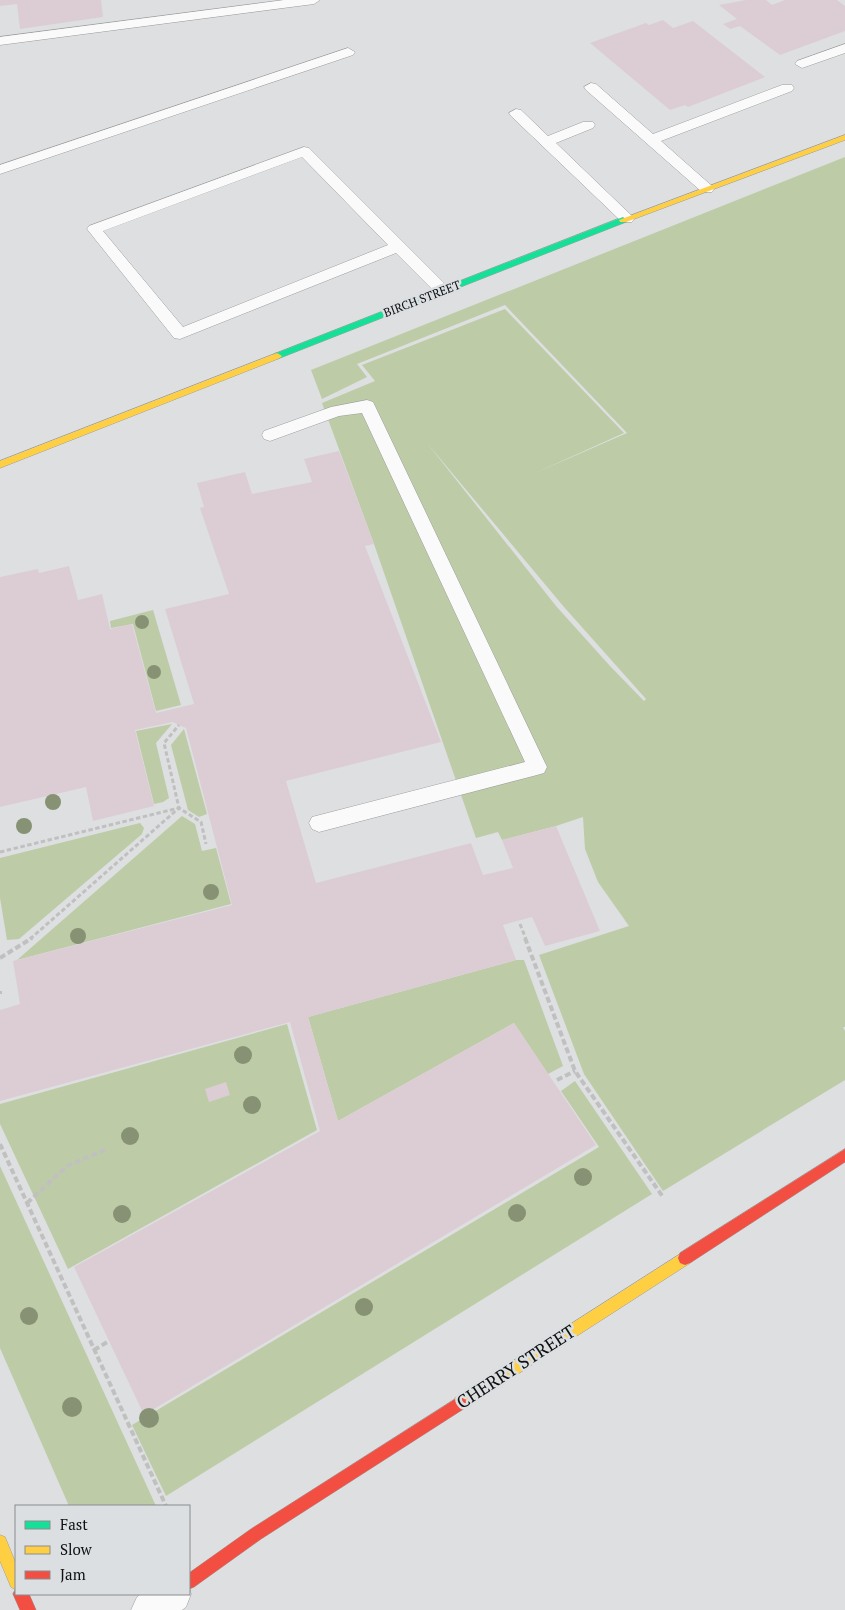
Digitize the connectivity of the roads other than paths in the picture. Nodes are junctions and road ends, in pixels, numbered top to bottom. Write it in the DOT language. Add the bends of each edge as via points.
graph roads {
  1 [pos="314,0"];
  2 [pos="0,41"];
  3 [pos="845,48"];
  4 [pos="348,52"];
  5 [pos="802,64"];
  6 [pos="590,87"];
  7 [pos="787,88"];
  8 [pos="516,113"];
  9 [pos="588,125"];
  10 [pos="845,137"];
  11 [pos="651,140"];
  12 [pos="546,142"];
  13 [pos="0,170"];
  14 [pos="707,189"];
  15 [pos="627,219"];
  16 [pos="399,246"];
  17 [pos="443,290"];
  18 [pos="270,435"];
  19 [pos="0,465"];
  20 [pos="319,823"];
  21 [pos="845,1155"];
  22 [pos="0,1542"];
  23 [pos="15,1580"];
  24 [pos="190,1581"];
  25 [pos="21,1595"];
  26 [pos="172,1595"];
  27 [pos="28,1610"];
  28 [pos="150,1610"];
  1 -- 2 [label="lane"];
  3 -- 5 [label="lane"];
  4 -- 13 [label="lane"];
  6 -- 11 [label="lane"];
  7 -- 11 [label="lane"];
  8 -- 12 [label="lane"];
  9 -- 12 [label="lane"];
  10 -- 14 [label="street, BIRCH STREET"];
  11 -- 14 [label="lane"];
  12 -- 15 [label="lane"];
  14 -- 15 [label="street, BIRCH STREET"];
  15 -- 17 [label="street, BIRCH STREET"];
  16 -- 16 [label="lane" via="304,151 94,230 180,334"];
  16 -- 17 [label="lane"];
  17 -- 19 [label="street, BIRCH STREET"];
  18 -- 20 [label="lane" via="337,411 367,406 537,767"];
  21 -- 24 [label="street, CHERRY STREET" via="256,1534"];
  22 -- 23 [label="street"];
  25 -- 27 [label="street"];
  26 -- 28 [label="street"];
}
